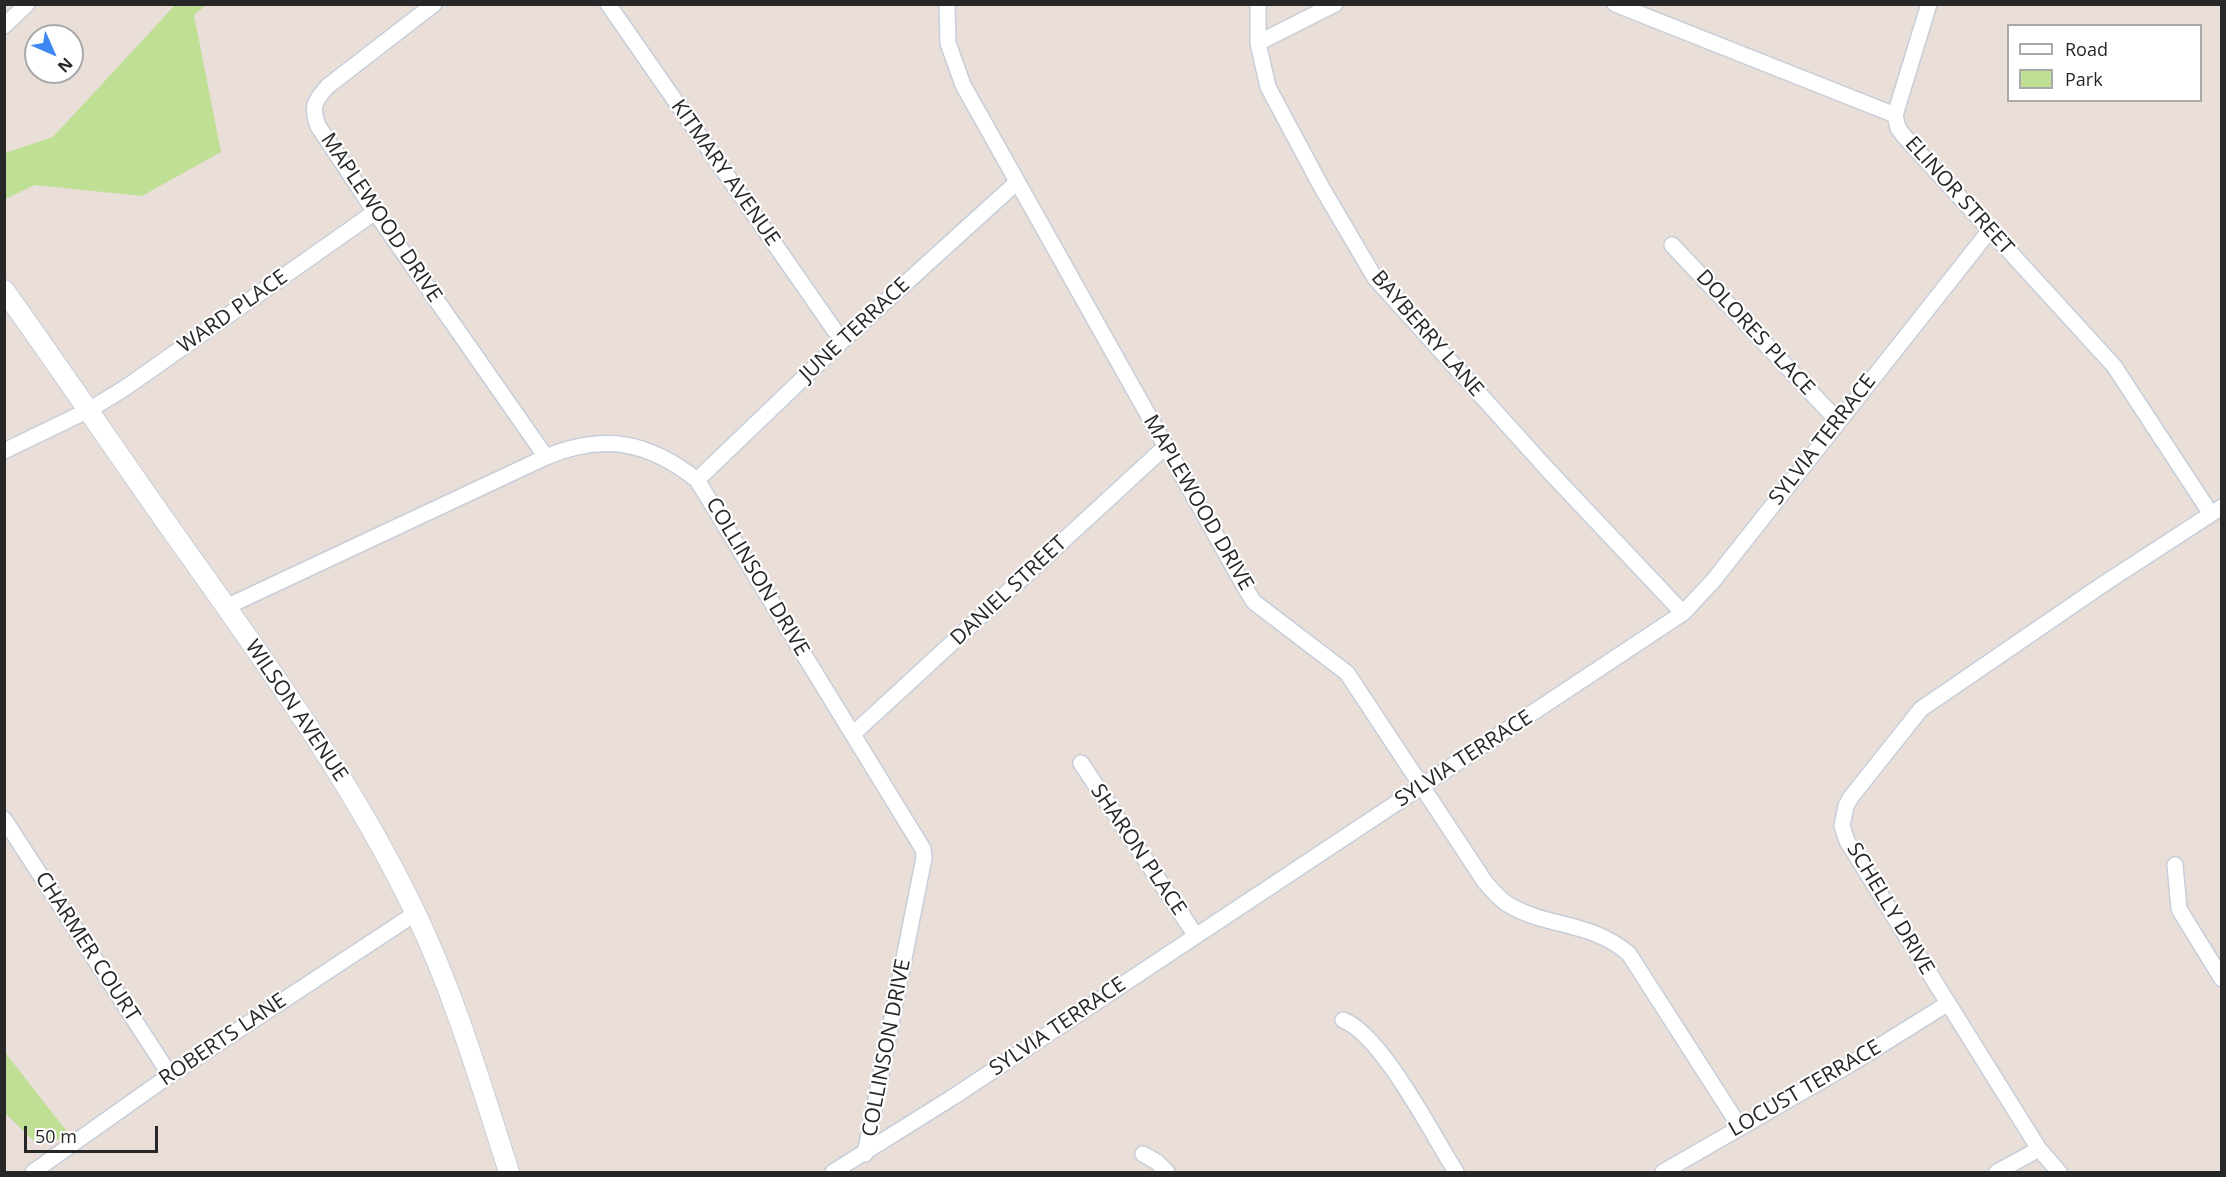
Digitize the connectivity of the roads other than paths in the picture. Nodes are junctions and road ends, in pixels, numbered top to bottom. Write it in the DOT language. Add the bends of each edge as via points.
graph roads {
  1 [pos="27,4"];
  2 [pos="434,4"];
  3 [pos="608,4"];
  4 [pos="947,4"];
  5 [pos="1258,4"];
  6 [pos="1335,4"];
  7 [pos="1615,4"];
  8 [pos="1929,4"];
  9 [pos="1648,10"];
  10 [pos="4,26"];
  11 [pos="1258,43"];
  12 [pos="1895,115"];
  13 [pos="1016,183"];
  14 [pos="375,212"];
  15 [pos="1990,230"];
  16 [pos="1672,245"];
  17 [pos="4,290"];
  18 [pos="842,341"];
  19 [pos="89,410"];
  20 [pos="1838,421"];
  21 [pos="1165,447"];
  22 [pos="4,451"];
  23 [pos="546,457"];
  24 [pos="697,480"];
  25 [pos="2216,511"];
  26 [pos="226,607"];
  27 [pos="1683,613"];
  28 [pos="853,734"];
  29 [pos="1081,764"];
  30 [pos="1423,786"];
  31 [pos="4,819"];
  32 [pos="2175,864"];
  33 [pos="416,912"];
  34 [pos="1196,936"];
  35 [pos="2222,979"];
  36 [pos="1947,1004"];
  37 [pos="1343,1020"];
  38 [pos="170,1075"];
  39 [pos="1740,1127"];
  40 [pos="2039,1149"];
  41 [pos="865,1154"];
  42 [pos="1143,1154"];
  43 [pos="33,1173"];
  44 [pos="509,1173"];
  45 [pos="833,1173"];
  46 [pos="1167,1173"];
  47 [pos="1456,1173"];
  48 [pos="1663,1173"];
  49 [pos="1997,1173"];
  50 [pos="2059,1173"];
  1 -- 10 [label="street"];
  2 -- 14 [label="street, MAPLEWOOD DRIVE" via="328,86 314,104 318,126"];
  3 -- 18 [label="street, KITMARY AVENUE"];
  4 -- 13 [label="street, MAPLEWOOD DRIVE" via="951,56"];
  5 -- 11 [label="street, BAYBERRY LANE"];
  6 -- 11 [label="street"];
  7 -- 9 [label="street, ELINOR STREET"];
  8 -- 12 [label="street"];
  9 -- 12 [label="street, ELINOR STREET"];
  11 -- 27 [label="street, BAYBERRY LANE" via="1268,87 1375,278"];
  12 -- 15 [label="street, ELINOR STREET" via="1904,136"];
  13 -- 18 [label="street, JUNE TERRACE"];
  13 -- 21 [label="street, MAPLEWOOD DRIVE"];
  14 -- 19 [label="street, WARD PLACE"];
  14 -- 23 [label="street, MAPLEWOOD DRIVE"];
  15 -- 20 [label="street, SYLVIA TERRACE"];
  15 -- 25 [label="street, ELINOR STREET" via="2114,366"];
  16 -- 20 [label="street, DOLORES PLACE"];
  17 -- 19 [label="street, WILSON AVENUE"];
  18 -- 24 [label="street, JUNE TERRACE"];
  19 -- 22 [label="street, WARD PLACE"];
  19 -- 26 [label="street, WILSON AVENUE"];
  20 -- 27 [label="street, SYLVIA TERRACE" via="1713,581"];
  21 -- 28 [label="street, DANIEL STREET"];
  21 -- 30 [label="street, MAPLEWOOD DRIVE" via="1254,602 1347,673"];
  23 -- 24 [label="street, COLLINSON DRIVE" via="581,444 610,442 660,456"];
  23 -- 26 [label="street, COLLINSON DRIVE"];
  24 -- 28 [label="street, COLLINSON DRIVE"];
  25 -- 36 [label="street, SCHELLY DRIVE" via="1921,709 1846,806 1842,825 1847,841"];
  26 -- 33 [label="street, WILSON AVENUE" via="343,780"];
  27 -- 30 [label="street, SYLVIA TERRACE"];
  28 -- 41 [label="street, COLLINSON DRIVE" via="923,849 924,858"];
  29 -- 34 [label="street, SHARON PLACE"];
  30 -- 34 [label="street, SYLVIA TERRACE"];
  30 -- 39 [label="street, MAPLEWOOD DRIVE" via="1499,898 1527,913 1608,938 1629,954"];
  31 -- 38 [label="street, CHARMER COURT"];
  32 -- 35 [label="street" via="2179,909"];
  33 -- 38 [label="street, ROBERTS LANE"];
  33 -- 44 [label="street, WILSON AVENUE" via="458,1014"];
  34 -- 41 [label="street, SYLVIA TERRACE"];
  36 -- 39 [label="street, LOCUST TERRACE"];
  36 -- 40 [label="street, SCHELLY DRIVE"];
  37 -- 47 [label="street" via="1355,1024 1379,1048"];
  38 -- 43 [label="street, ROBERTS LANE"];
  39 -- 48 [label="street, LOCUST TERRACE"];
  40 -- 49 [label="street"];
  40 -- 50 [label="street, SCHELLY DRIVE"];
  41 -- 45 [label="street, SYLVIA TERRACE"];
  42 -- 46 [label="street"];
}
